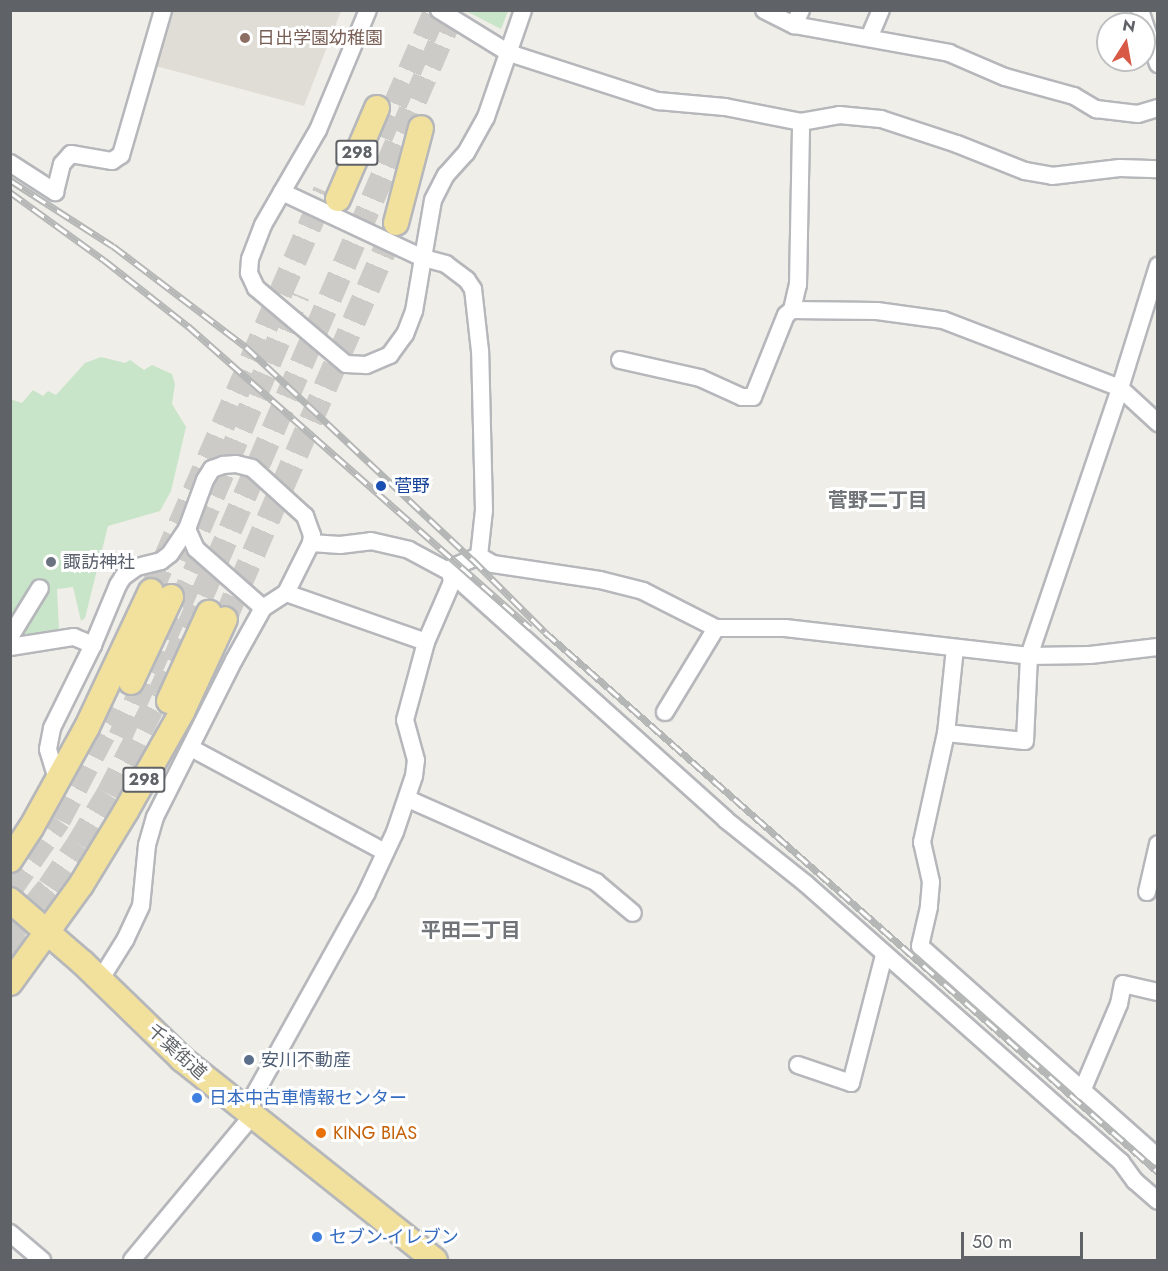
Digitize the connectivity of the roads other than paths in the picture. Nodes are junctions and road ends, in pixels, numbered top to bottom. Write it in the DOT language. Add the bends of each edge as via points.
graph roads {
  1 [pos="163,10"];
  2 [pos="368,10"];
  3 [pos="439,10"];
  4 [pos="523,10"];
  5 [pos="764,10"];
  6 [pos="881,10"];
  7 [pos="1140,10"];
  8 [pos="797,18"];
  9 [pos="868,38"];
  10 [pos="509,54"];
  11 [pos="1158,64"];
  12 [pos="376,108"];
  13 [pos="1158,108"];
  14 [pos="801,122"];
  15 [pos="421,128"];
  16 [pos="10,163"];
  17 [pos="1158,169"];
  18 [pos="282,192"];
  19 [pos="331,195"];
  20 [pos="388,220"];
  21 [pos="423,258"];
  22 [pos="1158,266"];
  23 [pos="792,310"];
  24 [pos="620,360"];
  25 [pos="1120,388"];
  26 [pos="1158,423"];
  27 [pos="187,528"];
  28 [pos="311,543"];
  29 [pos="479,556"];
  30 [pos="450,572"];
  31 [pos="40,588"];
  32 [pos="286,593"];
  33 [pos="263,608"];
  34 [pos="716,628"];
  35 [pos="10,638"];
  36 [pos="426,642"];
  37 [pos="93,645"];
  38 [pos="10,647"];
  39 [pos="1158,647"];
  40 [pos="955,648"];
  41 [pos="1029,656"];
  42 [pos="131,682"];
  43 [pos="169,701"];
  44 [pos="665,711"];
  45 [pos="946,733"];
  46 [pos="190,748"];
  47 [pos="57,778"];
  48 [pos="408,799"];
  49 [pos="126,811"];
  50 [pos="155,817"];
  51 [pos="1158,844"];
  52 [pos="385,852"];
  53 [pos="10,860"];
  54 [pos="1147,892"];
  55 [pos="10,900"];
  56 [pos="633,913"];
  57 [pos="48,933"];
  58 [pos="884,955"];
  59 [pos="100,980"];
  60 [pos="10,983"];
  61 [pos="1158,992"];
  62 [pos="798,1065"];
  63 [pos="1082,1091"];
  64 [pos="252,1116"];
  65 [pos="1158,1157"];
  66 [pos="1158,1201"];
  67 [pos="10,1233"];
  68 [pos="42,1260"];
  69 [pos="132,1260"];
  70 [pos="435,1260"];
  1 -- 16 [label="street" via="121,155 112,162 71,154 62,164 55,192"];
  2 -- 18 [label="street" via="318,130"];
  3 -- 10 [label="street"];
  4 -- 10 [label="street"];
  5 -- 8 [label="street"];
  6 -- 9 [label="street"];
  7 -- 11 [label="street"];
  8 -- 9 [label="street"];
  9 -- 13 [label="street" via="949,53 1005,77 1074,96 1096,109 1138,114"];
  10 -- 14 [label="street" via="658,101 725,107"];
  10 -- 21 [label="street" via="486,117 433,200"];
  12 -- 19 [label="highway, 298"];
  14 -- 17 [label="street" via="839,115 881,118 1025,171 1052,177 1120,168"];
  14 -- 23 [label="street" via="798,285"];
  15 -- 20 [label="highway"];
  18 -- 21 [label="street"];
  18 -- 21 [label="street" via="263,225 249,273 256,288 346,364 366,365 390,355 405,334 414,310"];
  21 -- 29 [label="street" via="446,264 473,289 480,351 484,510"];
  22 -- 25 [label="street"];
  23 -- 24 [label="street" via="786,315 753,397 742,398 700,378"];
  23 -- 25 [label="street" via="877,311 943,320"];
  25 -- 26 [label="street"];
  25 -- 41 [label="street"];
  27 -- 28 [label="street" via="212,469 236,464 252,468 305,516"];
  27 -- 33 [label="street" via="196,549"];
  27 -- 37 [label="street" via="161,561 137,567 123,577"];
  28 -- 30 [label="street" via="371,541 409,550"];
  28 -- 32 [label="street"];
  29 -- 30 [label="street"];
  29 -- 34 [label="street" via="493,564 600,580 643,591"];
  30 -- 36 [label="street" via="452,582"];
  30 -- 58 [label="street" via="726,820"];
  31 -- 35 [label="street"];
  32 -- 33 [label="street"];
  32 -- 36 [label="street"];
  33 -- 46 [label="street"];
  34 -- 40 [label="street" via="785,628"];
  34 -- 44 [label="street"];
  36 -- 48 [label="street" via="405,720 416,760"];
  37 -- 38 [label="street" via="74,637"];
  37 -- 47 [label="street" via="52,728 48,749"];
  39 -- 41 [label="street" via="1090,655"];
  40 -- 41 [label="street"];
  40 -- 45 [label="street"];
  41 -- 45 [label="street" via="1025,741"];
  42 -- 47 [label="highway" via="161,594"];
  43 -- 49 [label="highway, 298" via="217,616 177,721"];
  45 -- 63 [label="street" via="922,842 931,882 920,946"];
  46 -- 50 [label="street"];
  46 -- 52 [label="street"];
  47 -- 53 [label="highway" via="32,828"];
  48 -- 52 [label="street"];
  48 -- 56 [label="street" via="596,882"];
  49 -- 50 [label="street"];
  49 -- 57 [label="highway, 298"];
  50 -- 59 [label="street" via="147,846 141,906"];
  51 -- 54 [label="street"];
  52 -- 64 [label="street" via="342,942 252,1099"];
  55 -- 57 [label="highway, 千葉街道"];
  57 -- 59 [label="highway, 千葉街道"];
  57 -- 60 [label="highway, 298"];
  58 -- 62 [label="street" via="851,1083"];
  58 -- 66 [label="street" via="1121,1162"];
  59 -- 64 [label="highway, 千葉街道" via="182,1059"];
  61 -- 63 [label="street" via="1123,984 1119,1004"];
  63 -- 65 [label="street"];
  64 -- 69 [label="street"];
  64 -- 70 [label="highway, 千葉街道"];
  67 -- 68 [label="street"];
}
